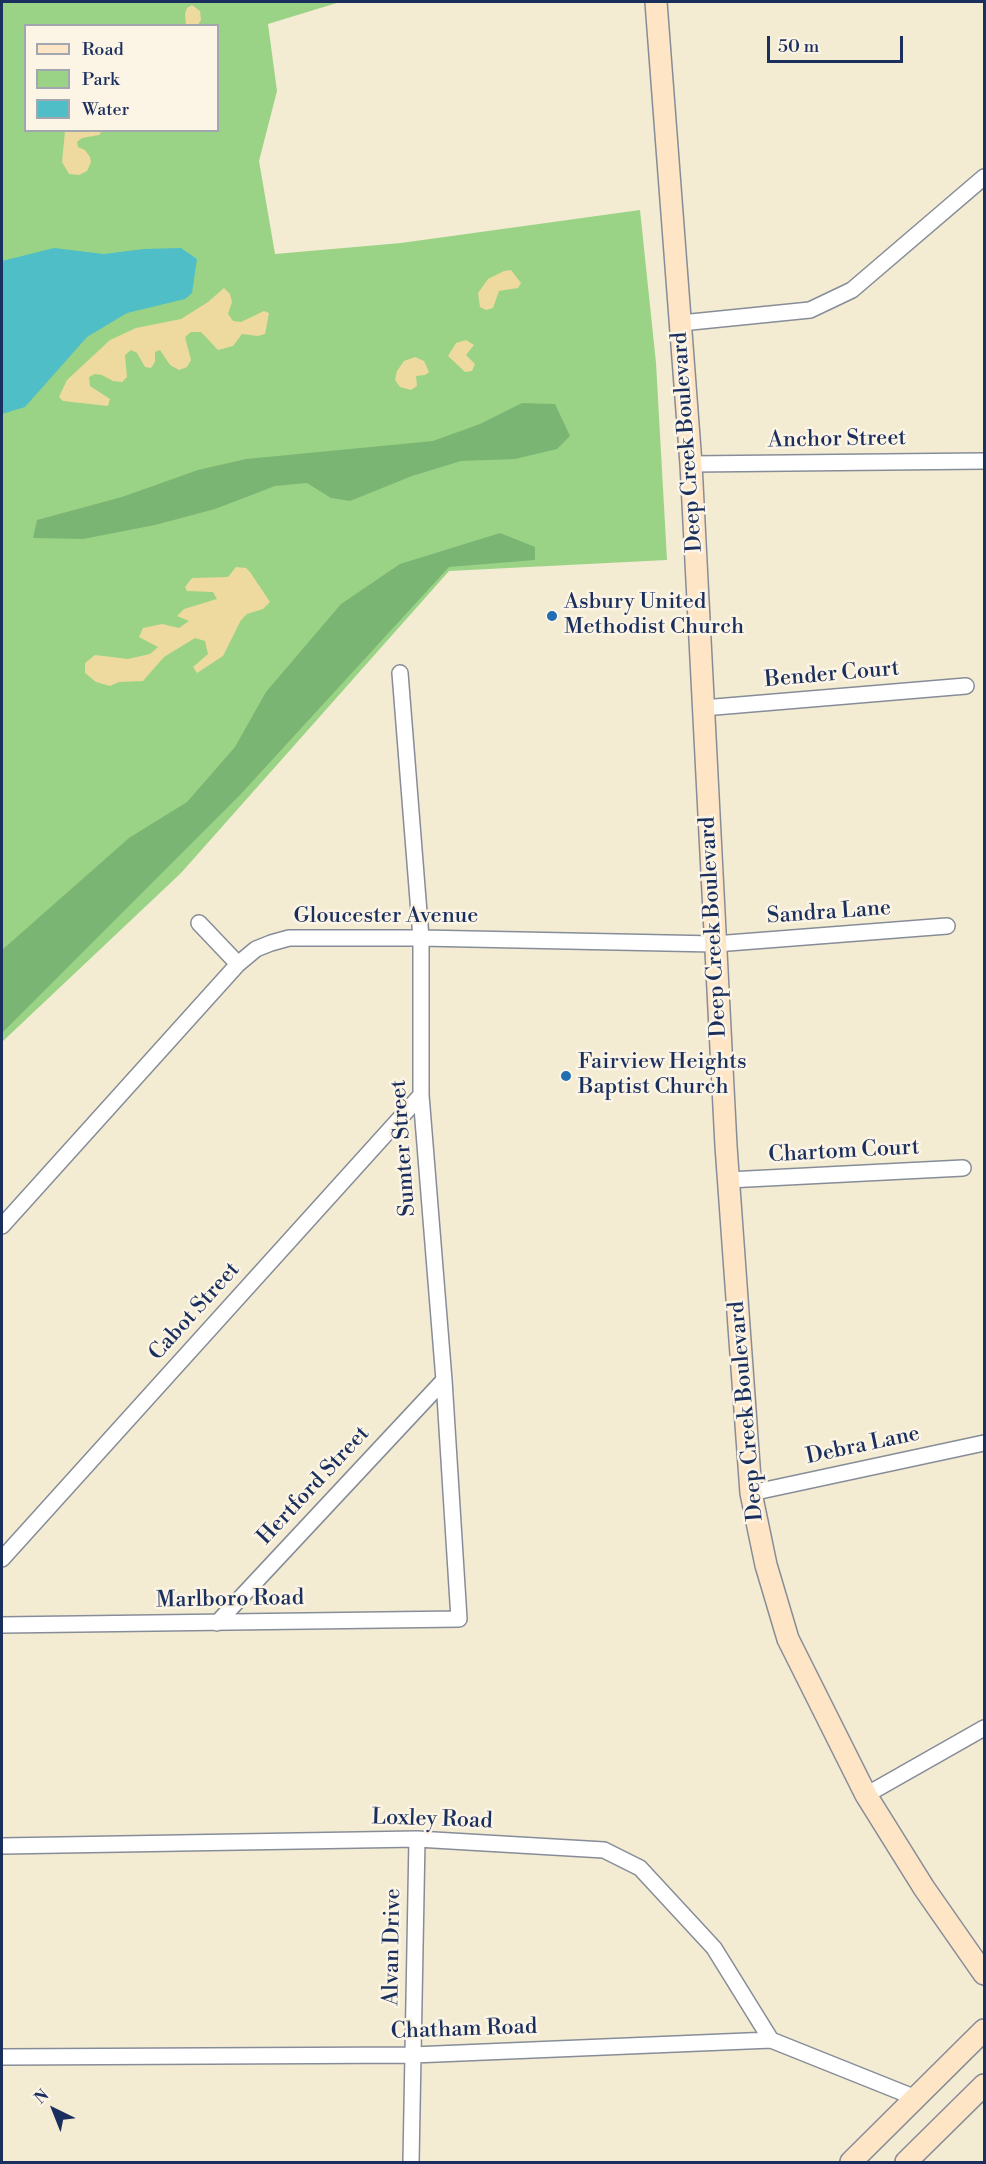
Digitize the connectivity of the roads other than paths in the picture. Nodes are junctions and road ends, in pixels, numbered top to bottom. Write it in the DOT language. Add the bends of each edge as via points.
graph roads {
  1 [pos="656,2"];
  2 [pos="984,177"];
  3 [pos="681,323"];
  4 [pos="984,461"];
  5 [pos="691,464"];
  6 [pos="400,673"];
  7 [pos="966,686"];
  8 [pos="703,708"];
  9 [pos="199,923"];
  10 [pos="947,926"];
  11 [pos="421,938"];
  12 [pos="715,944"];
  13 [pos="238,964"];
  14 [pos="421,1095"];
  15 [pos="963,1168"];
  16 [pos="728,1179"];
  17 [pos="2,1226"];
  18 [pos="444,1380"];
  19 [pos="984,1443"];
  20 [pos="751,1493"];
  21 [pos="2,1558"];
  22 [pos="459,1619"];
  23 [pos="217,1623"];
  24 [pos="2,1625"];
  25 [pos="984,1728"];
  26 [pos="866,1795"];
  27 [pos="417,1839"];
  28 [pos="2,1846"];
  29 [pos="984,1974"];
  30 [pos="984,2030"];
  31 [pos="771,2040"];
  32 [pos="414,2055"];
  33 [pos="2,2057"];
  34 [pos="984,2085"];
  35 [pos="916,2098"];
  36 [pos="411,2163"];
  37 [pos="851,2163"];
  38 [pos="906,2163"];
  1 -- 3 [label="street, Deep Creek Boulevard"];
  2 -- 3 [label="street" via="852,290 810,310"];
  3 -- 5 [label="street, Deep Creek Boulevard"];
  4 -- 5 [label="street, Anchor Street"];
  5 -- 8 [label="street, Deep Creek Boulevard"];
  6 -- 11 [label="street, Sumter Street"];
  7 -- 8 [label="street, Bender Court"];
  8 -- 12 [label="street, Deep Creek Boulevard"];
  9 -- 13 [label="street"];
  10 -- 12 [label="street, Sandra Lane"];
  11 -- 12 [label="street, Gloucester Avenue"];
  11 -- 13 [label="street, Gloucester Avenue" via="289,938 256,949"];
  11 -- 14 [label="street, Sumter Street"];
  12 -- 16 [label="street, Deep Creek Boulevard"];
  13 -- 17 [label="street, Gloucester Avenue"];
  14 -- 18 [label="street, Sumter Street"];
  14 -- 21 [label="street, Cabot Street"];
  15 -- 16 [label="street, Chartom Court"];
  16 -- 20 [label="street, Deep Creek Boulevard"];
  18 -- 22 [label="street, Sumter Street"];
  18 -- 23 [label="street, Hertford Street"];
  19 -- 20 [label="street, Debra Lane"];
  20 -- 26 [label="street, Deep Creek Boulevard" via="766,1565 788,1639"];
  22 -- 23 [label="street, Marlboro Road"];
  23 -- 24 [label="street, Marlboro Road"];
  25 -- 26 [label="street"];
  26 -- 29 [label="street, Deep Creek Boulevard"];
  27 -- 28 [label="street, Loxley Road"];
  27 -- 31 [label="street, Loxley Road" via="604,1850 640,1868 714,1948"];
  27 -- 32 [label="street, Alvan Drive"];
  30 -- 35 [label="street"];
  31 -- 32 [label="street, Chatham Road"];
  31 -- 35 [label="street, Chatham Road"];
  32 -- 33 [label="street, Chatham Road"];
  32 -- 36 [label="street, Alvan Drive"];
  34 -- 38 [label="street"];
  35 -- 37 [label="street"];
}
